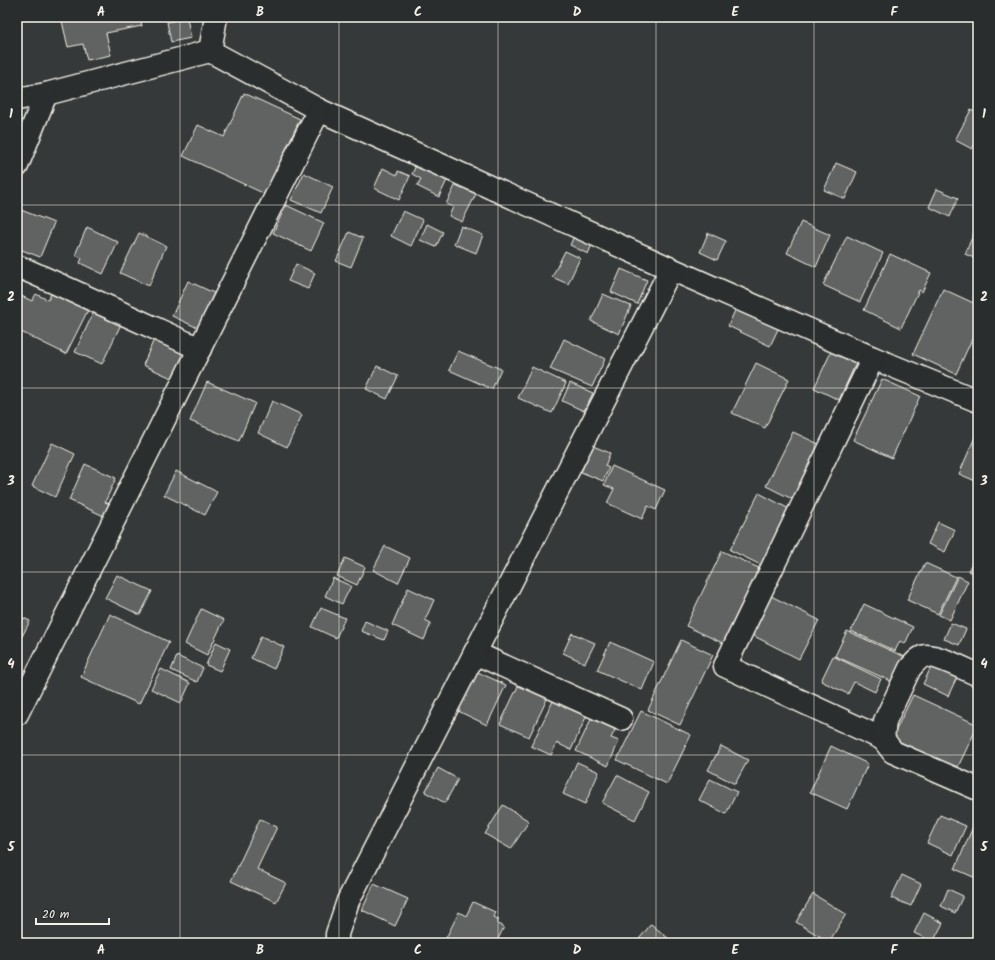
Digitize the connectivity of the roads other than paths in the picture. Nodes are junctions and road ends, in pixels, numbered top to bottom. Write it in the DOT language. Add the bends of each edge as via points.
graph roads {
  1 [pos="216,17"];
  2 [pos="210,51"];
  3 [pos="46,94"];
  4 [pos="17,99"];
  5 [pos="319,110"];
  6 [pos="17,166"];
  7 [pos="17,266"];
  8 [pos="671,269"];
  9 [pos="200,349"];
  10 [pos="873,358"];
  11 [pos="978,401"];
  12 [pos="475,653"];
  13 [pos="978,675"];
  14 [pos="17,714"];
  15 [pos="621,719"];
  16 [pos="882,740"];
  17 [pos="978,789"];
  18 [pos="337,943"];
  1 -- 2 [label="street"];
  2 -- 3 [label="street"];
  2 -- 5 [label="street"];
  3 -- 4 [label="street"];
  3 -- 6 [label="street"];
  5 -- 8 [label="street"];
  5 -- 9 [label="street"];
  7 -- 9 [label="street"];
  8 -- 10 [label="street"];
  8 -- 12 [label="street"];
  9 -- 14 [label="street"];
  10 -- 11 [label="street"];
  10 -- 16 [label="street" via="725,666"];
  12 -- 15 [label="street"];
  12 -- 18 [label="street" via="348,901 337,934"];
  13 -- 16 [label="street" via="936,657 925,656 916,661 910,668 885,721"];
  16 -- 17 [label="street" via="893,752"];
}
